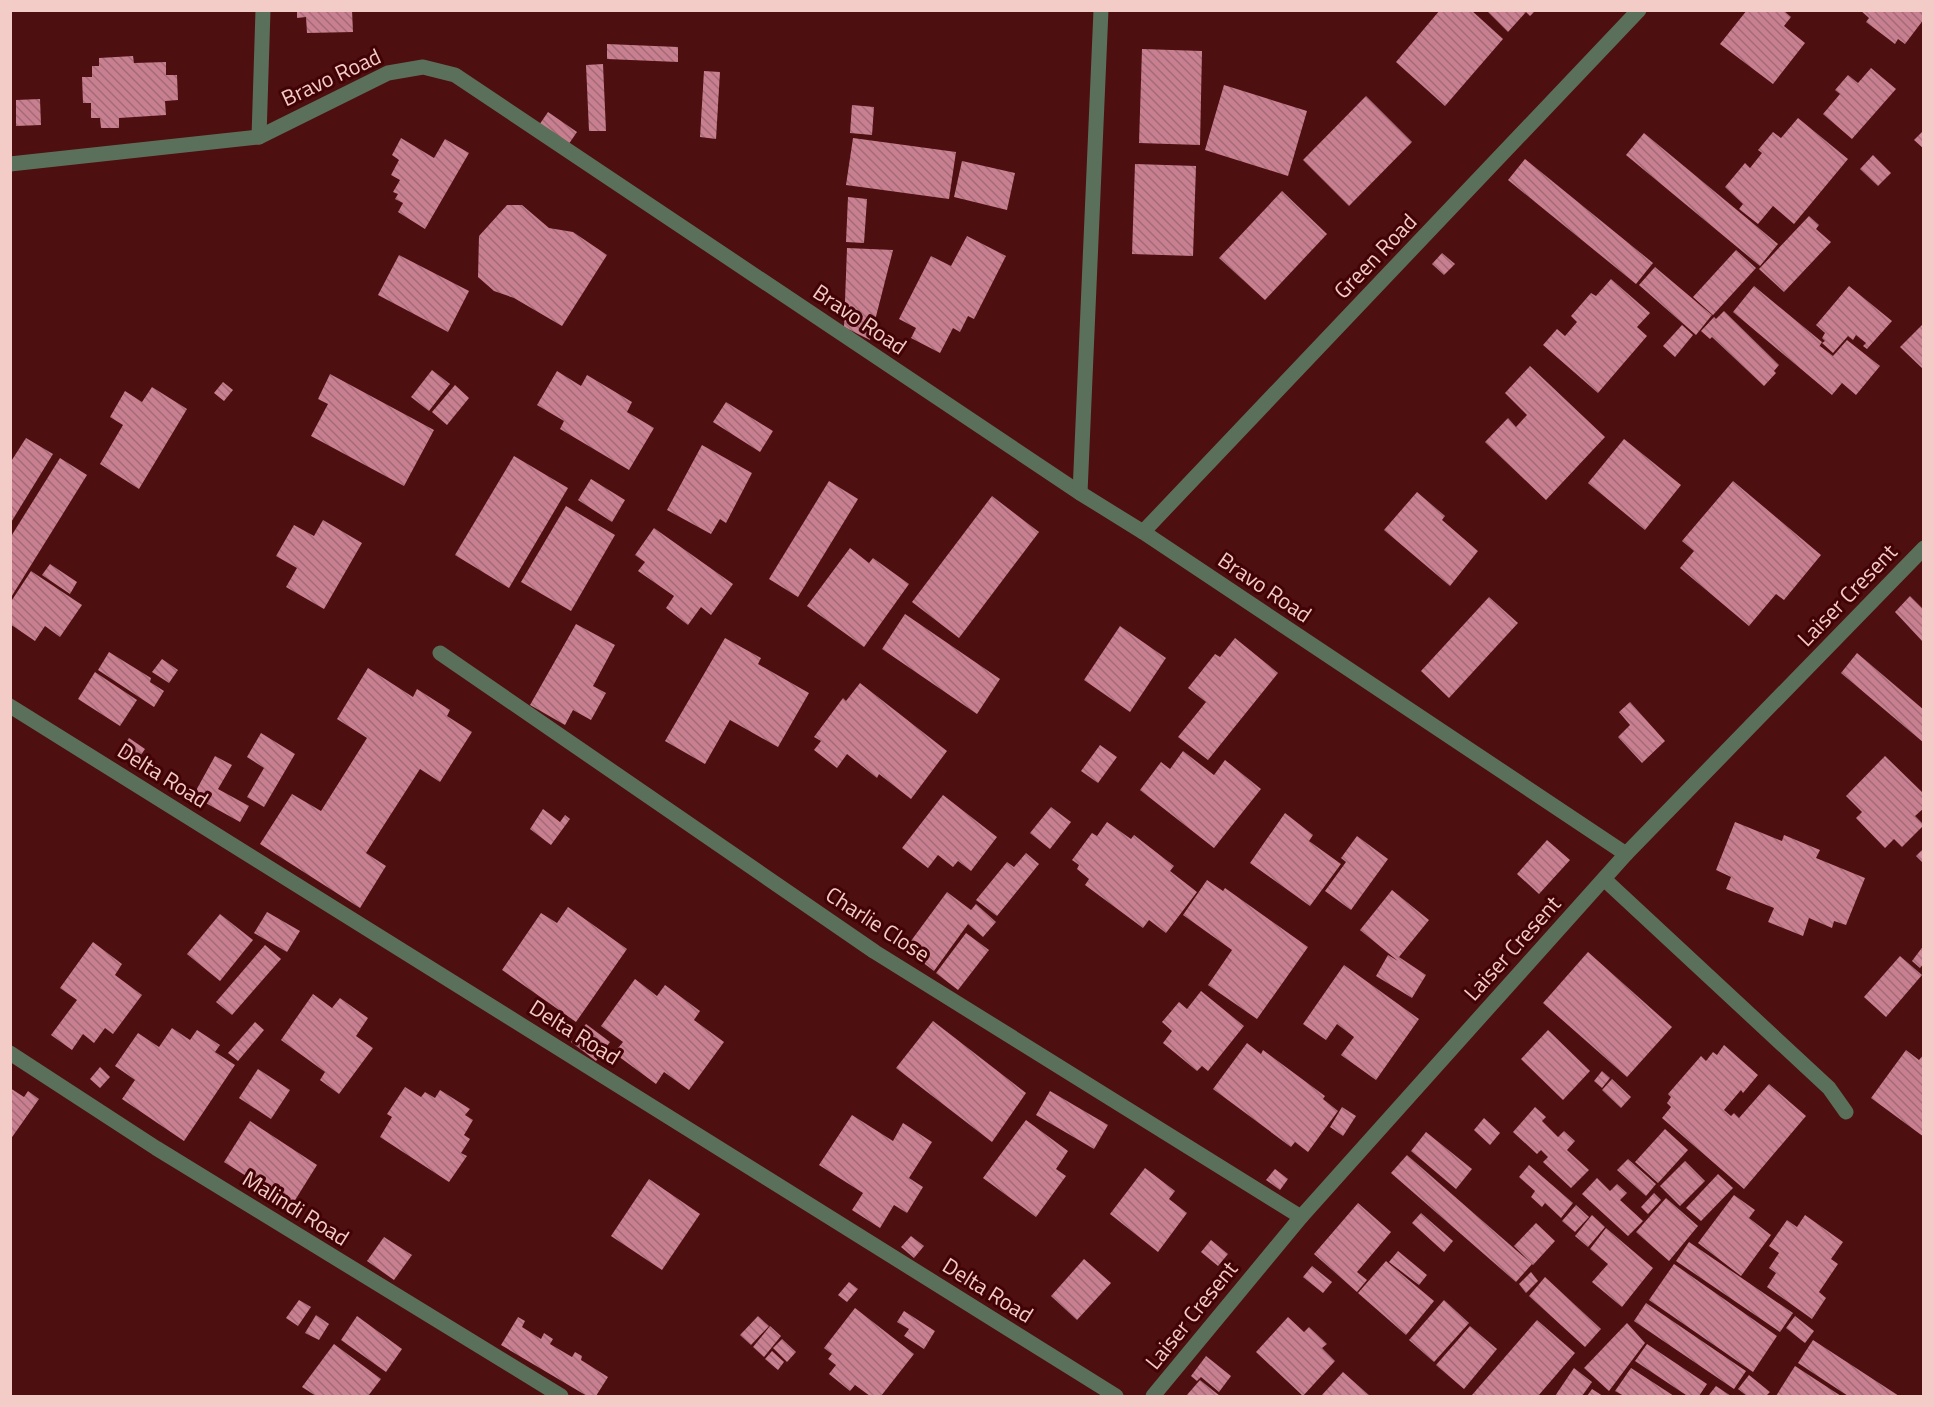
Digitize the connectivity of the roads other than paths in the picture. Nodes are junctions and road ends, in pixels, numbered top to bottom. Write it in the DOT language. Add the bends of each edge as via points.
graph roads {
  1 [pos="263,10"];
  2 [pos="1101,10"];
  3 [pos="1639,10"];
  4 [pos="259,136"];
  5 [pos="10,164"];
  6 [pos="1080,493"];
  7 [pos="1143,532"];
  8 [pos="1923,548"];
  9 [pos="440,653"];
  10 [pos="10,706"];
  11 [pos="1626,854"];
  12 [pos="1604,879"];
  13 [pos="10,1053"];
  14 [pos="1846,1112"];
  15 [pos="1301,1216"];
  16 [pos="561,1396"];
  17 [pos="1116,1396"];
  18 [pos="1153,1396"];
  1 -- 4 [label="street"];
  2 -- 6 [label="street"];
  3 -- 7 [label="street, Green Road"];
  4 -- 5 [label="street, Bravo Road"];
  4 -- 6 [label="street, Bravo Road" via="388,73 423,67 455,75"];
  6 -- 7 [label="street, Bravo Road"];
  7 -- 11 [label="street, Bravo Road"];
  8 -- 11 [label="street, Laiser Cresent"];
  9 -- 15 [label="street, Charlie Close" via="875,952"];
  10 -- 17 [label="street, Delta Road"];
  11 -- 12 [label="street, Laiser Cresent"];
  12 -- 14 [label="street" via="1829,1088"];
  12 -- 15 [label="street, Laiser Cresent"];
  13 -- 16 [label="street, Malindi Road" via="156,1148"];
  15 -- 18 [label="street, Laiser Cresent"];
}
